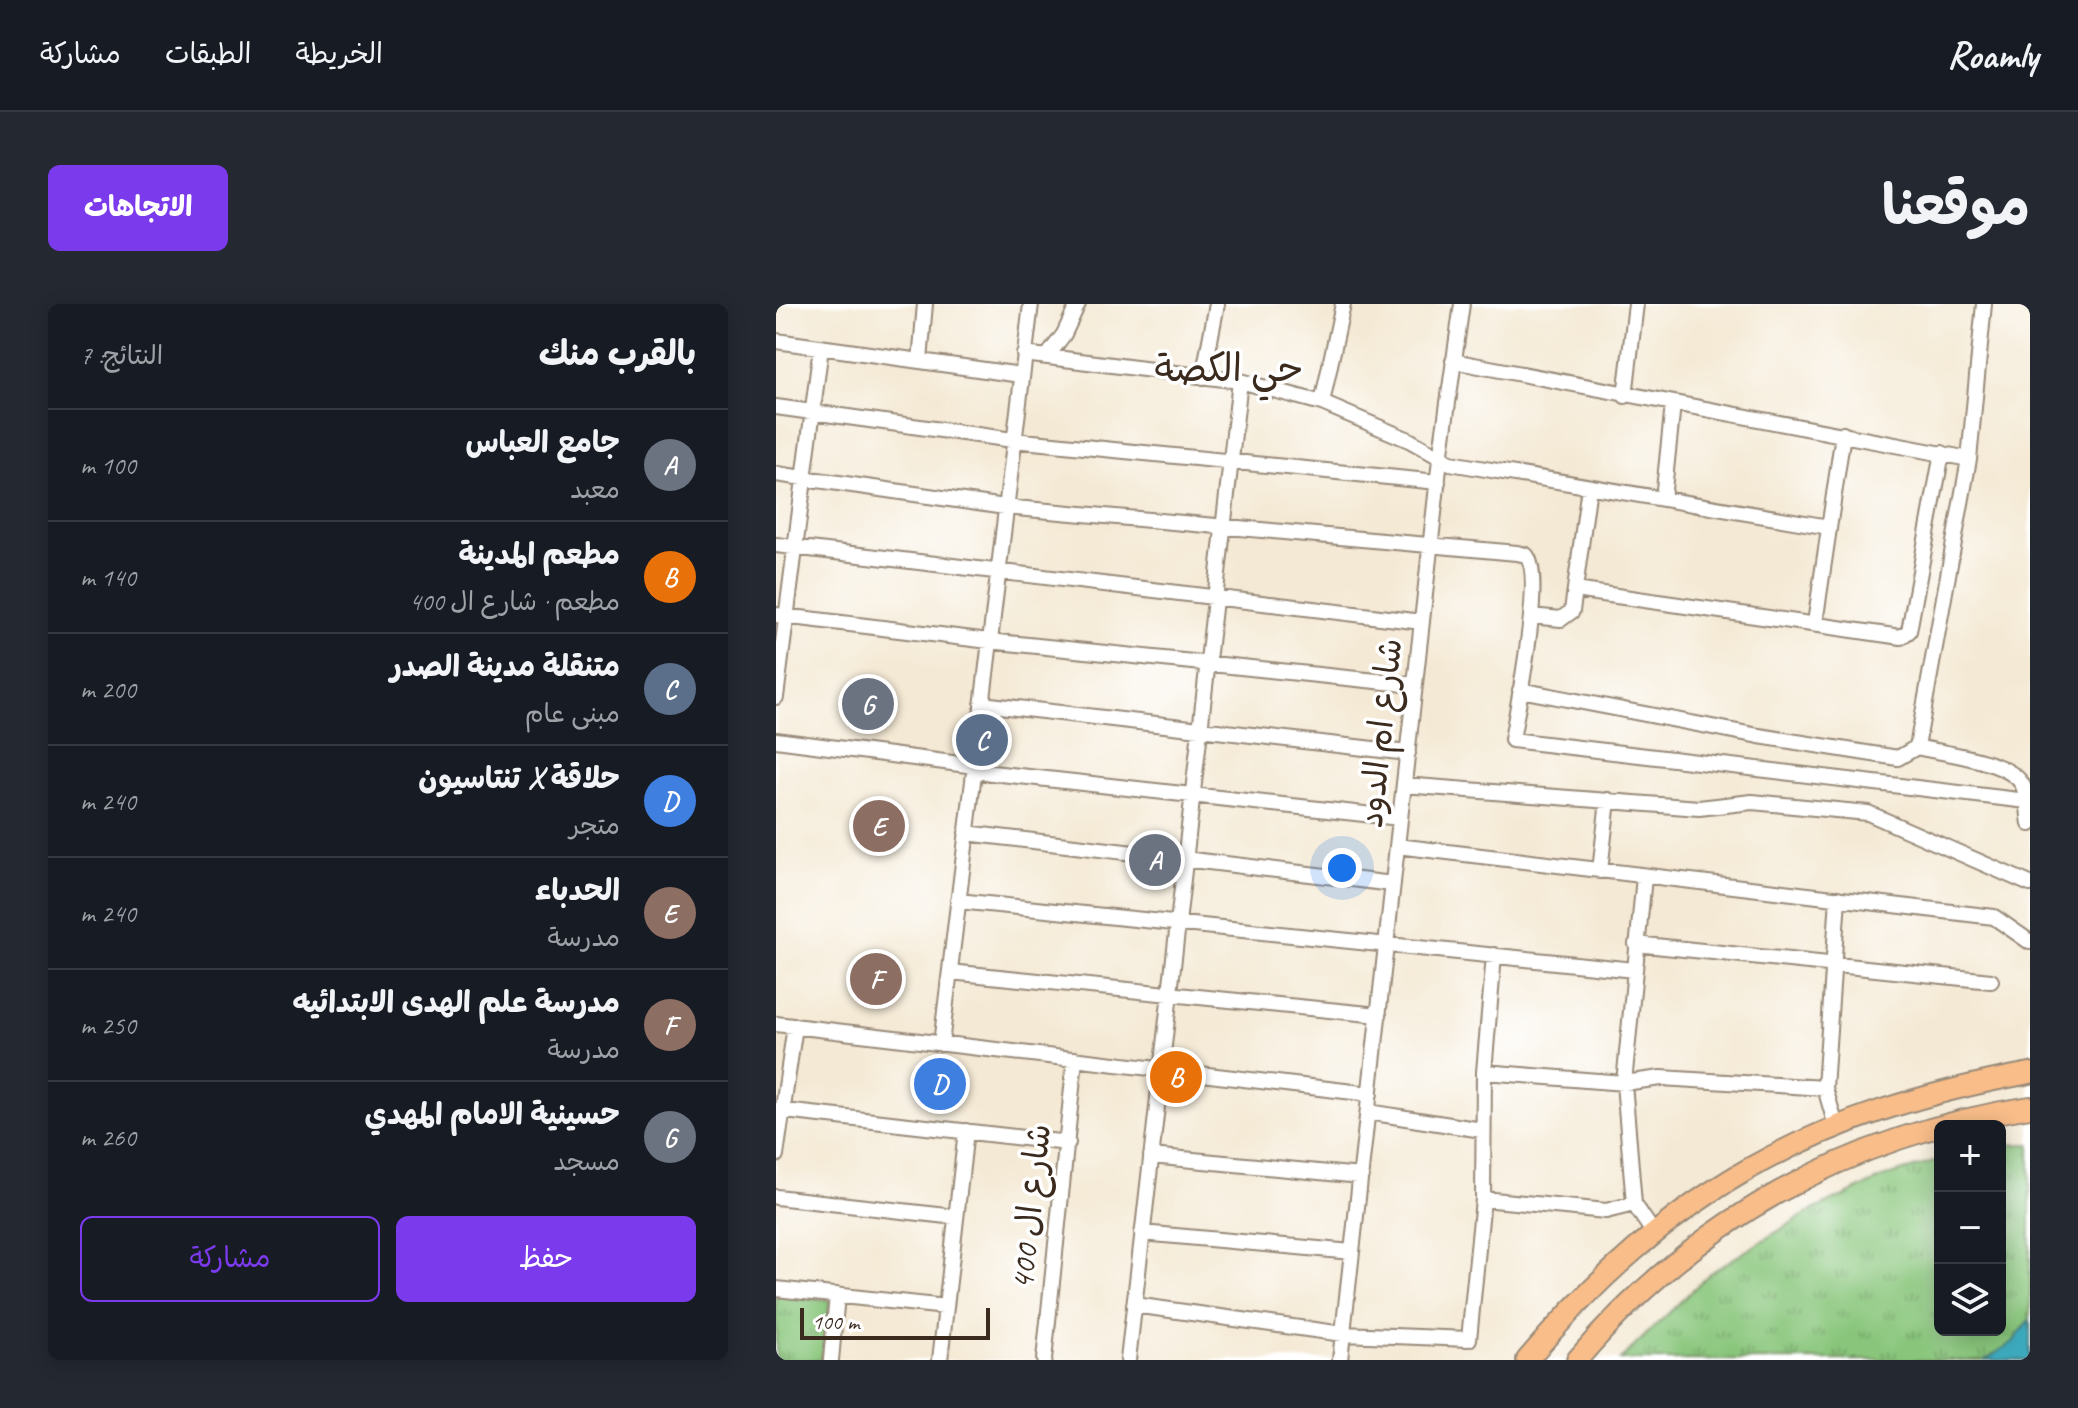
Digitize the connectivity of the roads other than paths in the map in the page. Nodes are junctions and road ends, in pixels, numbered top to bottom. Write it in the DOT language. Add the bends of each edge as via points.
graph roads {
  1 [pos="925,304"];
  2 [pos="1031,304"];
  3 [pos="1078,304"];
  4 [pos="1217,304"];
  5 [pos="1343,304"];
  6 [pos="1462,304"];
  7 [pos="1636,304"];
  8 [pos="1984,304"];
  9 [pos="776,341"];
  10 [pos="821,347"];
  11 [pos="1024,354"];
  12 [pos="1047,357"];
  13 [pos="920,361"];
  14 [pos="1453,361"];
  15 [pos="1021,375"];
  16 [pos="1203,377"];
  17 [pos="1240,381"];
  18 [pos="1625,396"];
  19 [pos="1322,403"];
  20 [pos="1673,404"];
  21 [pos="776,407"];
  22 [pos="812,412"];
  23 [pos="1843,434"];
  24 [pos="1013,440"];
  25 [pos="1942,453"];
  26 [pos="1440,459"];
  27 [pos="1969,459"];
  28 [pos="1231,461"];
  29 [pos="776,474"];
  30 [pos="804,478"];
  31 [pos="1438,482"];
  32 [pos="1589,487"];
  33 [pos="1663,499"];
  34 [pos="1005,507"];
  35 [pos="1224,526"];
  36 [pos="1829,527"];
  37 [pos="1431,544"];
  38 [pos="776,545"];
  39 [pos="795,548"];
  40 [pos="997,573"];
  41 [pos="1575,590"];
  42 [pos="1215,598"];
  43 [pos="781,616"];
  44 [pos="1531,616"];
  45 [pos="1422,622"];
  46 [pos="1815,623"];
  47 [pos="989,641"];
  48 [pos="1208,664"];
  49 [pos="1415,685"];
  50 [pos="1520,690"];
  51 [pos="776,697"];
  52 [pos="982,704"];
  53 [pos="1200,729"];
  54 [pos="776,740"];
  55 [pos="1917,747"];
  56 [pos="1408,753"];
  57 [pos="2030,766"];
  58 [pos="974,769"];
  59 [pos="2019,780"];
  60 [pos="1404,785"];
  61 [pos="1193,795"];
  62 [pos="1608,800"];
  63 [pos="2027,801"];
  64 [pos="1400,818"];
  65 [pos="2030,824"];
  66 [pos="966,833"];
  67 [pos="1397,846"];
  68 [pos="1185,859"];
  69 [pos="1600,871"];
  70 [pos="1644,877"];
  71 [pos="1393,884"];
  72 [pos="2030,884"];
  73 [pos="1838,898"];
  74 [pos="958,901"];
  75 [pos="1178,923"];
  76 [pos="2030,942"];
  77 [pos="1636,944"];
  78 [pos="1386,945"];
  79 [pos="1494,955"];
  80 [pos="1834,965"];
  81 [pos="1634,970"];
  82 [pos="950,972"];
  83 [pos="1991,981"];
  84 [pos="1170,994"];
  85 [pos="1379,1015"];
  86 [pos="776,1024"];
  87 [pos="795,1026"];
  88 [pos="941,1044"];
  89 [pos="1075,1059"];
  90 [pos="1161,1069"];
  91 [pos="1484,1072"];
  92 [pos="2030,1073"];
  93 [pos="1624,1083"];
  94 [pos="1825,1088"];
  95 [pos="1370,1094"];
  96 [pos="2030,1107"];
  97 [pos="779,1111"];
  98 [pos="1368,1112"];
  99 [pos="1836,1126"];
  100 [pos="1482,1130"];
  101 [pos="966,1131"];
  102 [pos="1068,1143"];
  103 [pos="776,1155"];
  104 [pos="1151,1156"];
  105 [pos="1361,1176"];
  106 [pos="776,1197"];
  107 [pos="1483,1199"];
  108 [pos="1634,1204"];
  109 [pos="956,1217"];
  110 [pos="1653,1232"];
  111 [pos="1142,1233"];
  112 [pos="1352,1252"];
  113 [pos="776,1289"];
  114 [pos="837,1295"];
  115 [pos="1134,1305"];
  116 [pos="946,1307"];
  117 [pos="1343,1334"];
  118 [pos="831,1360"];
  119 [pos="940,1360"];
  120 [pos="1044,1360"];
  121 [pos="1128,1360"];
  122 [pos="1340,1360"];
  123 [pos="1527,1360"];
  124 [pos="1577,1360"];
  1 -- 13 [label="street"];
  2 -- 11 [label="street"];
  3 -- 12 [label="street"];
  4 -- 16 [label="street"];
  5 -- 19 [label="street"];
  6 -- 14 [label="street, شارع ام الدود"];
  7 -- 18 [label="street"];
  8 -- 27 [label="street"];
  9 -- 10 [label="street"];
  10 -- 13 [label="street"];
  10 -- 22 [label="street"];
  11 -- 12 [label="street"];
  11 -- 15 [label="street"];
  12 -- 16 [label="street"];
  13 -- 15 [label="street"];
  14 -- 18 [label="street"];
  14 -- 26 [label="street, شارع ام الدود"];
  15 -- 24 [label="street"];
  16 -- 17 [label="street"];
  17 -- 19 [label="street"];
  17 -- 28 [label="street"];
  18 -- 20 [label="street"];
  19 -- 26 [label="street"];
  20 -- 23 [label="street"];
  20 -- 33 [label="street"];
  21 -- 22 [label="street"];
  22 -- 24 [label="street"];
  22 -- 30 [label="street"];
  23 -- 25 [label="street"];
  23 -- 36 [label="street"];
  24 -- 28 [label="street"];
  24 -- 34 [label="street"];
  25 -- 27 [label="street"];
  25 -- 46 [label="street" via="1907,633 1896,637"];
  26 -- 31 [label="street, شارع ام الدود"];
  26 -- 32 [label="street"];
  27 -- 55 [label="street"];
  28 -- 31 [label="street"];
  28 -- 35 [label="street"];
  29 -- 30 [label="street"];
  30 -- 34 [label="street"];
  30 -- 39 [label="street"];
  31 -- 37 [label="street, شارع ام الدود"];
  32 -- 33 [label="street"];
  32 -- 41 [label="street"];
  33 -- 36 [label="street"];
  34 -- 35 [label="street"];
  34 -- 40 [label="street"];
  35 -- 37 [label="street"];
  35 -- 42 [label="street"];
  36 -- 46 [label="street"];
  37 -- 44 [label="street" via="1526,555 1533,566"];
  37 -- 45 [label="street, شارع ام الدود"];
  38 -- 39 [label="street"];
  39 -- 40 [label="street"];
  39 -- 43 [label="street"];
  40 -- 42 [label="street"];
  40 -- 47 [label="street"];
  41 -- 44 [label="street" via="1572,611 1565,618"];
  41 -- 46 [label="street"];
  42 -- 45 [label="street"];
  42 -- 48 [label="street"];
  43 -- 47 [label="street"];
  43 -- 51 [label="street"];
  44 -- 50 [label="street"];
  45 -- 49 [label="street, شارع ام الدود"];
  47 -- 48 [label="street"];
  47 -- 52 [label="street"];
  48 -- 49 [label="street"];
  48 -- 53 [label="street"];
  49 -- 56 [label="street, شارع ام الدود"];
  50 -- 55 [label="street" via="1898,758"];
  50 -- 63 [label="street" via="1512,740"];
  52 -- 53 [label="street"];
  52 -- 58 [label="street"];
  53 -- 56 [label="street"];
  53 -- 61 [label="street"];
  54 -- 58 [label="street"];
  55 -- 59 [label="street" via="2001,767"];
  56 -- 60 [label="street, شارع ام الدود"];
  57 -- 59 [label="street"];
  58 -- 61 [label="street"];
  58 -- 66 [label="street"];
  59 -- 63 [label="street"];
  60 -- 62 [label="street"];
  60 -- 64 [label="street, شارع ام الدود"];
  61 -- 64 [label="street"];
  61 -- 68 [label="street"];
  62 -- 69 [label="street"];
  62 -- 72 [label="street" via="1699,808 1752,802 1868,813"];
  63 -- 65 [label="street"];
  64 -- 67 [label="street, شارع ام الدود"];
  66 -- 68 [label="street"];
  66 -- 74 [label="street"];
  67 -- 69 [label="street"];
  67 -- 71 [label="street, شارع ام الدود"];
  68 -- 71 [label="street"];
  68 -- 75 [label="street"];
  69 -- 70 [label="street"];
  70 -- 73 [label="street"];
  70 -- 77 [label="street"];
  71 -- 78 [label="street, شارع ام الدود"];
  73 -- 76 [label="street" via="1994,917"];
  73 -- 80 [label="street"];
  74 -- 75 [label="street"];
  74 -- 82 [label="street"];
  75 -- 78 [label="street"];
  75 -- 84 [label="street"];
  77 -- 80 [label="street"];
  77 -- 81 [label="street"];
  78 -- 79 [label="street"];
  78 -- 85 [label="street, شارع ام الدود"];
  79 -- 81 [label="street"];
  79 -- 91 [label="street"];
  80 -- 83 [label="street"];
  80 -- 94 [label="street"];
  81 -- 93 [label="street"];
  82 -- 84 [label="street"];
  82 -- 88 [label="street"];
  84 -- 85 [label="street"];
  84 -- 90 [label="street"];
  85 -- 95 [label="street, شارع ام الدود"];
  86 -- 87 [label="street"];
  87 -- 88 [label="street"];
  87 -- 97 [label="street"];
  88 -- 89 [label="street"];
  89 -- 90 [label="street"];
  89 -- 102 [label="street, شارع ال 400"];
  90 -- 95 [label="street"];
  90 -- 104 [label="street"];
  91 -- 93 [label="street"];
  91 -- 100 [label="street"];
  92 -- 99 [label="highway" via="1934,1092"];
  93 -- 94 [label="street" via="1661,1078"];
  93 -- 108 [label="street"];
  94 -- 99 [label="street"];
  95 -- 98 [label="street, شارع ام الدود"];
  96 -- 124 [label="highway" via="1895,1139 1770,1197 1675,1260"];
  97 -- 101 [label="street"];
  97 -- 103 [label="street"];
  98 -- 100 [label="street"];
  98 -- 105 [label="street, شارع ام الدود"];
  99 -- 110 [label="highway" via="1749,1168"];
  100 -- 107 [label="street"];
  101 -- 102 [label="street"];
  101 -- 109 [label="street"];
  102 -- 120 [label="street, شارع ال 400"];
  104 -- 105 [label="street"];
  104 -- 111 [label="street"];
  105 -- 112 [label="street, شارع ام الدود"];
  106 -- 109 [label="street"];
  107 -- 108 [label="street" via="1606,1211"];
  107 -- 117 [label="street" via="1469,1339"];
  108 -- 110 [label="street"];
  109 -- 116 [label="street"];
  110 -- 123 [label="highway" via="1599,1279"];
  111 -- 112 [label="street"];
  111 -- 115 [label="street"];
  112 -- 117 [label="street, شارع ام الدود"];
  113 -- 114 [label="street"];
  114 -- 116 [label="street"];
  114 -- 118 [label="street"];
  115 -- 117 [label="street"];
  115 -- 121 [label="street"];
  116 -- 119 [label="street"];
  117 -- 122 [label="street, شارع ام الدود"];
}
